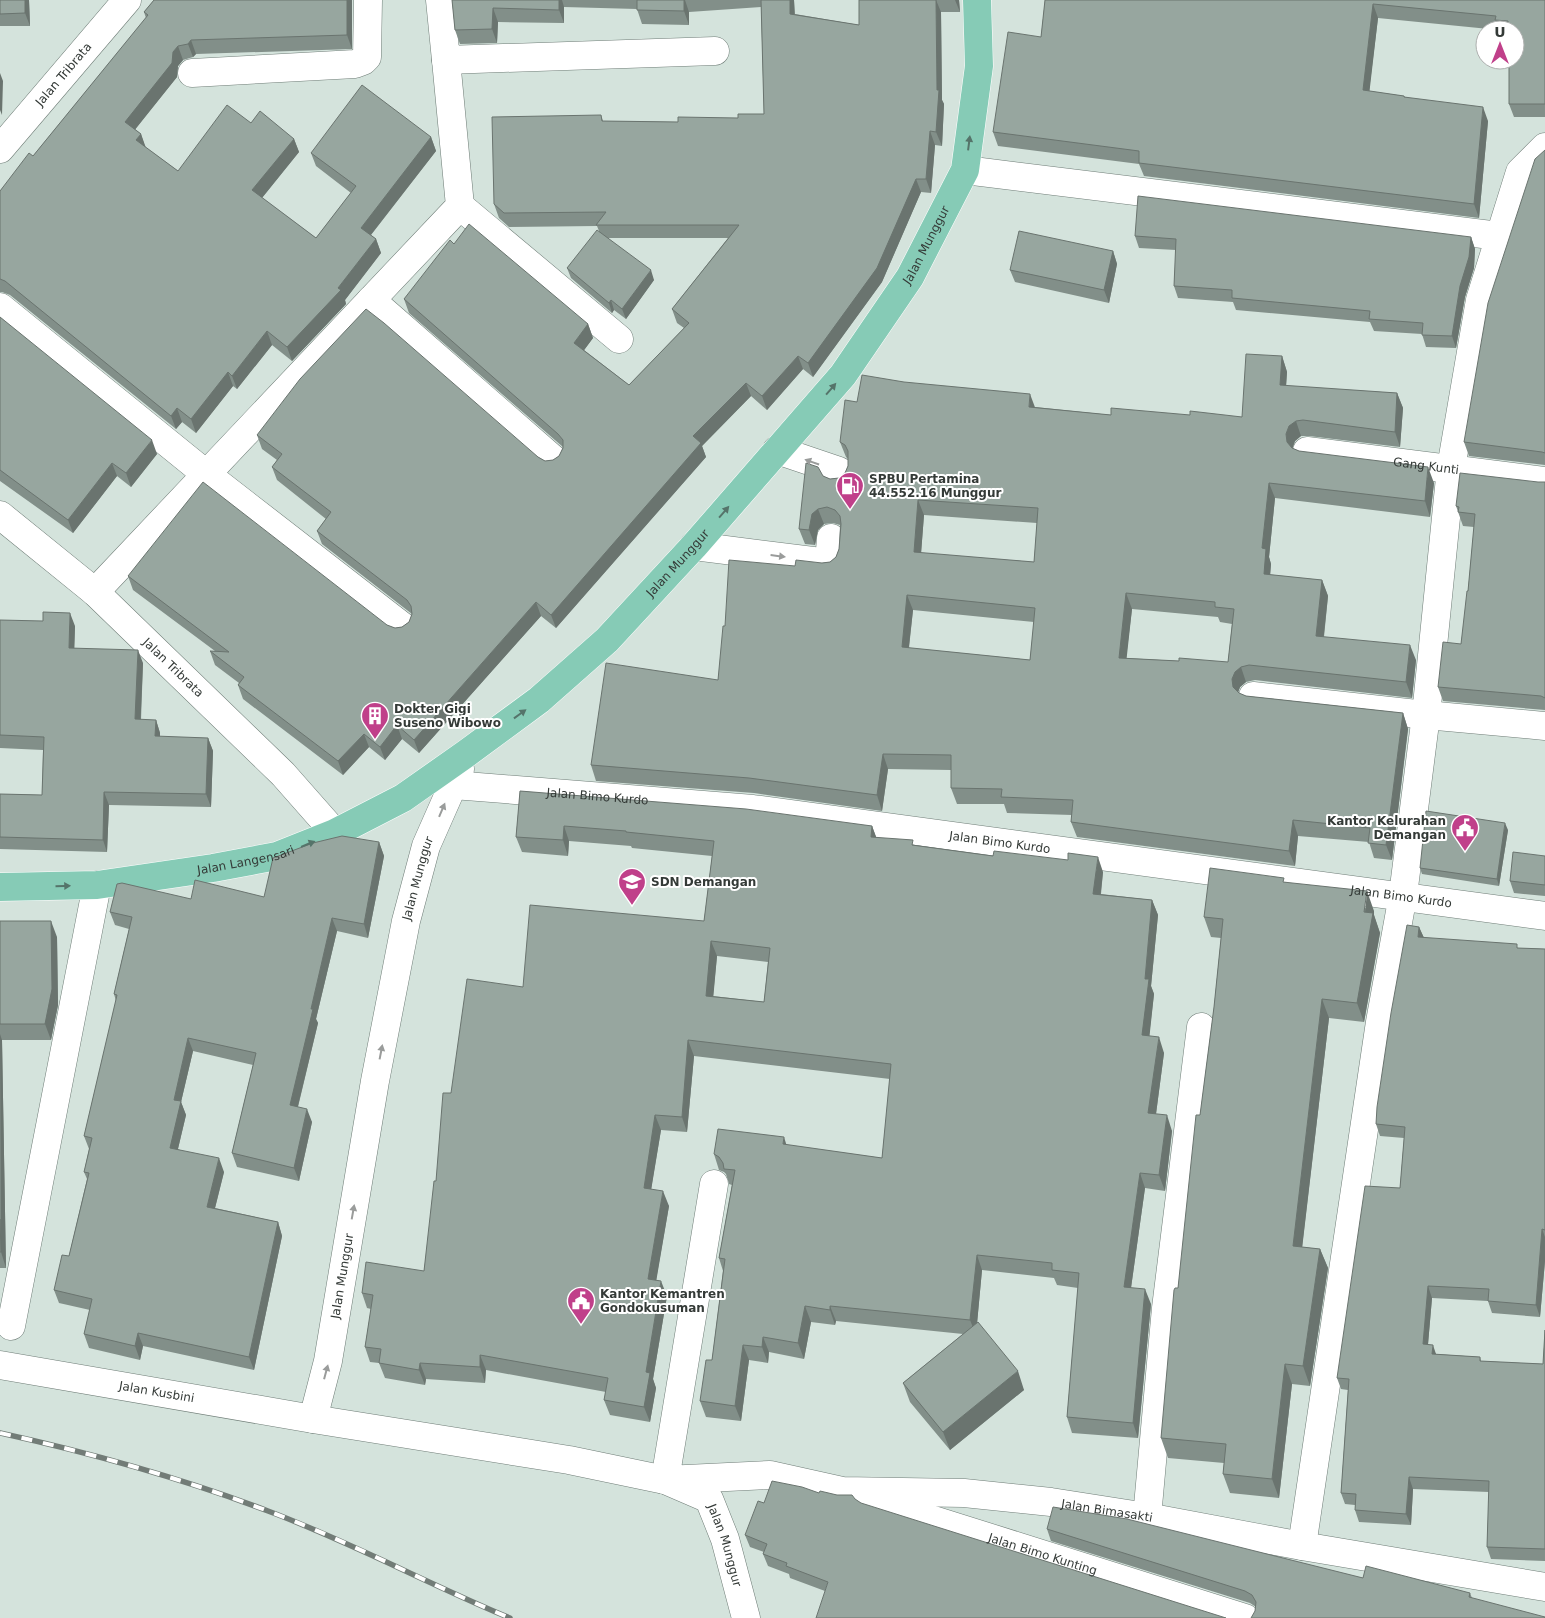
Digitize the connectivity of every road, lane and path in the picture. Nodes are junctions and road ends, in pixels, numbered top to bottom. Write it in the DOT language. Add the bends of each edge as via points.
graph roads {
  1 [pos="127,0"];
  2 [pos="368,0"];
  3 [pos="440,0"];
  4 [pos="977,0"];
  5 [pos="715,50"];
  6 [pos="446,60"];
  7 [pos="192,73"];
  8 [pos="1545,147"];
  9 [pos="0,149"];
  10 [pos="965,170"];
  11 [pos="460,206"];
  12 [pos="1499,236"];
  13 [pos="371,300"];
  14 [pos="0,307"];
  15 [pos="620,339"];
  16 [pos="777,450"];
  17 [pos="1307,452"];
  18 [pos="553,459"];
  19 [pos="1451,468"];
  20 [pos="206,474"];
  21 [pos="838,479"];
  22 [pos="1545,481"];
  23 [pos="0,515"];
  24 [pos="831,538"];
  25 [pos="694,546"];
  26 [pos="95,592"];
  27 [pos="402,626"];
  28 [pos="1253,696"];
  29 [pos="1426,715"];
  30 [pos="1545,726"];
  31 [pos="467,754"];
  32 [pos="452,784"];
  33 [pos="335,833"];
  34 [pos="97,885"];
  35 [pos="0,887"];
  36 [pos="1403,895"];
  37 [pos="1545,916"];
  38 [pos="1201,1027"];
  39 [pos="714,1184"];
  40 [pos="12,1326"];
  41 [pos="0,1365"];
  42 [pos="313,1419"];
  43 [pos="665,1480"];
  44 [pos="842,1492"];
  45 [pos="1147,1517"];
  46 [pos="1302,1546"];
  47 [pos="1545,1588"];
  48 [pos="746,1618"];
  49 [pos="1245,1618"];
  1 -- 9 [label="street, Jalan Tribrata"];
  2 -- 7 [label="street" via="367,57 363,61"];
  3 -- 6 [label="street"];
  10 -- 4 [label="main road, Jalan Munggur, one-way" via="979,66"];
  5 -- 6 [label="street"];
  6 -- 11 [label="street"];
  8 -- 12 [label="street" via="1520,172"];
  10 -- 12 [label="street"];
  16 -- 10 [label="main road, Jalan Munggur, one-way" via="843,375 904,286"];
  11 -- 13 [label="street"];
  11 -- 15 [label="street"];
  12 -- 19 [label="street" via="1480,300"];
  13 -- 18 [label="street"];
  13 -- 20 [label="street"];
  14 -- 20 [label="street"];
  21 -- 16 [label="street, one-way" via="839,471"];
  25 -- 16 [label="main road, Jalan Munggur, one-way"];
  17 -- 19 [label="street, Gang Kunti"];
  19 -- 22 [label="street, Gang Kunti"];
  19 -- 29 [label="street"];
  20 -- 26 [label="street"];
  20 -- 27 [label="street"];
  23 -- 26 [label="street, Jalan Tribrata"];
  25 -- 24 [label="street, one-way" via="829,563"];
  31 -- 25 [label="main road, Jalan Munggur, one-way" via="539,700 607,640"];
  26 -- 33 [label="street, Jalan Tribrata" via="283,774"];
  28 -- 29 [label="street"];
  29 -- 30 [label="street"];
  29 -- 36 [label="street"];
  31 -- 32 [label="street, Jalan Munggur"];
  31 -- 33 [label="main road, Jalan Langensari" via="403,798"];
  32 -- 36 [label="street, Jalan Bimo Kurdo" via="753,810"];
  42 -- 32 [label="street, Jalan Munggur, one-way" via="328,1361 406,921 426,846"];
  34 -- 33 [label="main road, Jalan Langensari, one-way" via="277,856"];
  35 -- 34 [label="main road, Jalan Langensari, one-way"];
  34 -- 40 [label="street"];
  36 -- 37 [label="street, Jalan Bimo Kurdo"];
  36 -- 46 [label="street" via="1380,1022"];
  38 -- 45 [label="street" via="1166,1308"];
  39 -- 43 [label="street"];
  41 -- 42 [label="street, Jalan Kusbini"];
  42 -- 43 [label="street, Jalan Munggur" via="569,1460"];
  43 -- 44 [label="street, Jalan Bimasakti" via="770,1475"];
  43 -- 48 [label="street, Jalan Munggur" via="709,1499 726,1539"];
  44 -- 45 [label="street, Jalan Bimasakti" via="964,1493 1052,1502"];
  44 -- 49 [label="street, Jalan Bimo Kunting"];
  45 -- 46 [label="street, Jalan Bimasakti"];
  46 -- 47 [label="street, Jalan Bimasakti"];
}
